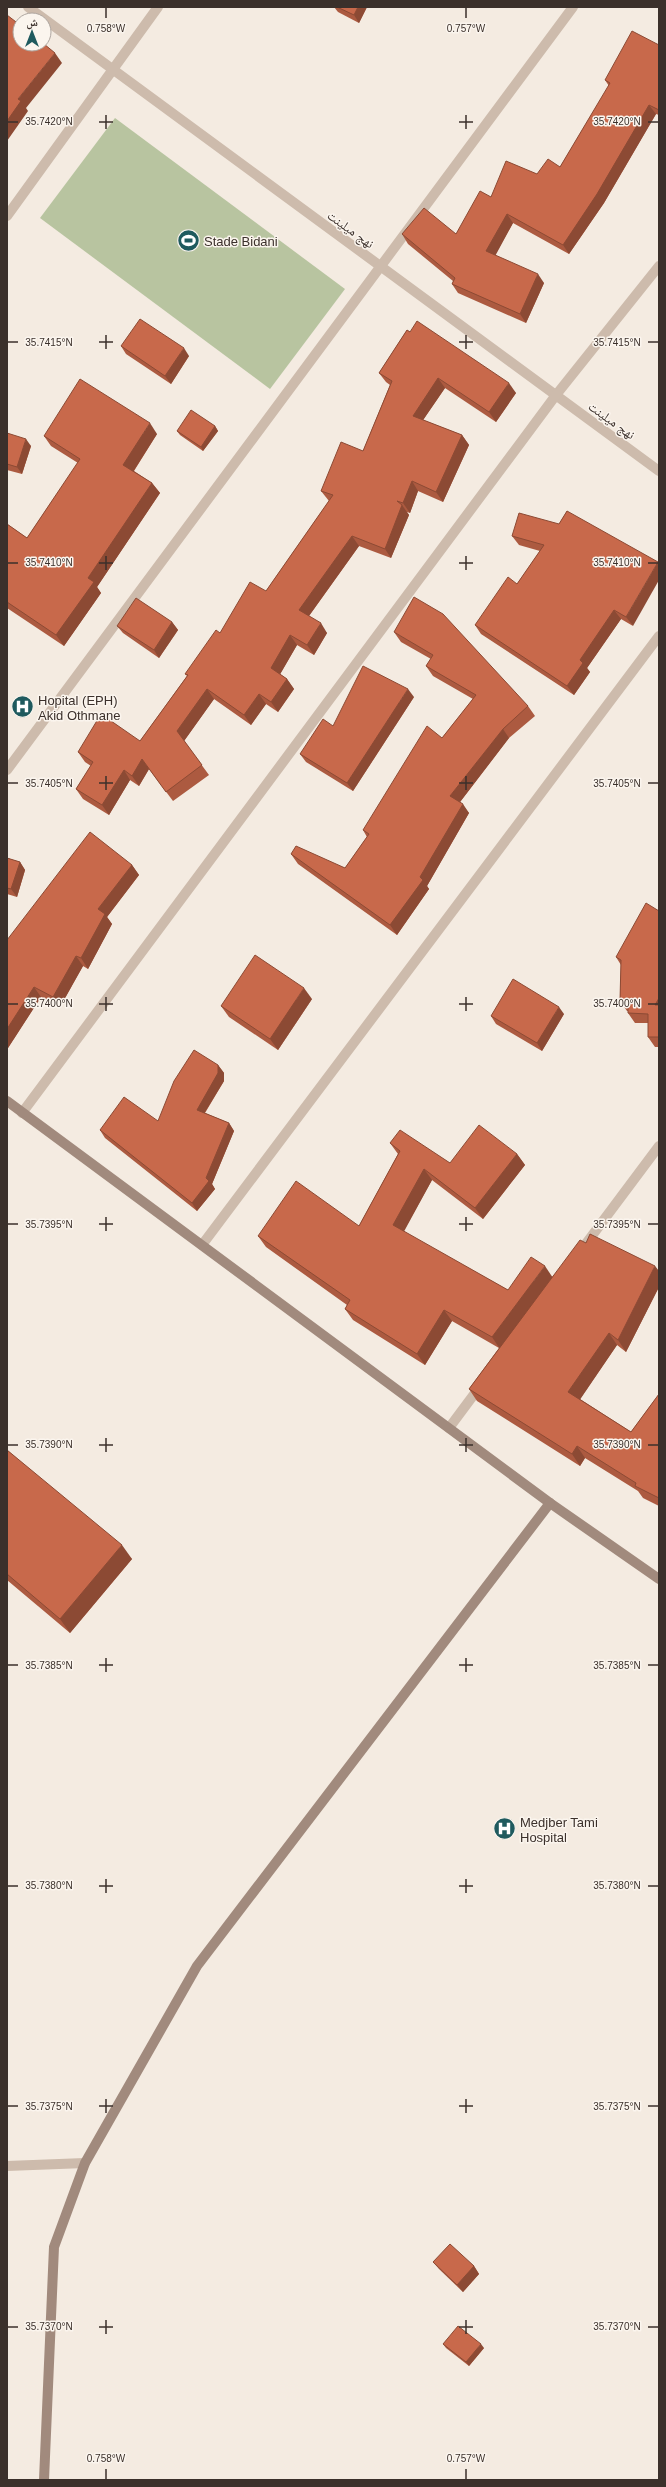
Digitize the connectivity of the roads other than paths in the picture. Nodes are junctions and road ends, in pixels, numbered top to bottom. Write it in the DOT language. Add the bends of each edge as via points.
graph roads {
  1 [pos="28,7"];
  2 [pos="158,7"];
  3 [pos="573,7"];
  4 [pos="112,71"];
  5 [pos="7,216"];
  6 [pos="380,266"];
  7 [pos="659,266"];
  8 [pos="556,395"];
  9 [pos="659,471"];
  10 [pos="659,636"];
  11 [pos="7,770"];
  12 [pos="7,1101"];
  13 [pos="22,1113"];
  14 [pos="659,1146"];
  15 [pos="202,1245"];
  16 [pos="580,1252"];
  17 [pos="486,1378"];
  18 [pos="449,1428"];
  19 [pos="550,1502"];
  20 [pos="659,1579"];
  21 [pos="85,2163"];
  22 [pos="7,2166"];
  23 [pos="44,2480"];
  1 -- 4 [label="street, نهج ميلينت"];
  2 -- 4 [label="street"];
  3 -- 6 [label="street"];
  4 -- 5 [label="street"];
  4 -- 6 [label="street, نهج ميلينت"];
  6 -- 8 [label="street, نهج ميلينت"];
  6 -- 11 [label="street"];
  7 -- 8 [label="street"];
  8 -- 9 [label="street, نهج ميلينت"];
  8 -- 13 [label="street"];
  10 -- 15 [label="street"];
  12 -- 13 [label="main road"];
  13 -- 15 [label="main road"];
  14 -- 16 [label="street"];
  15 -- 18 [label="main road"];
  17 -- 18 [label="street"];
  18 -- 19 [label="main road"];
  19 -- 20 [label="main road"];
  19 -- 21 [label="main road" via="197,1966"];
  21 -- 22 [label="street"];
  21 -- 23 [label="main road" via="54,2247"];
}
